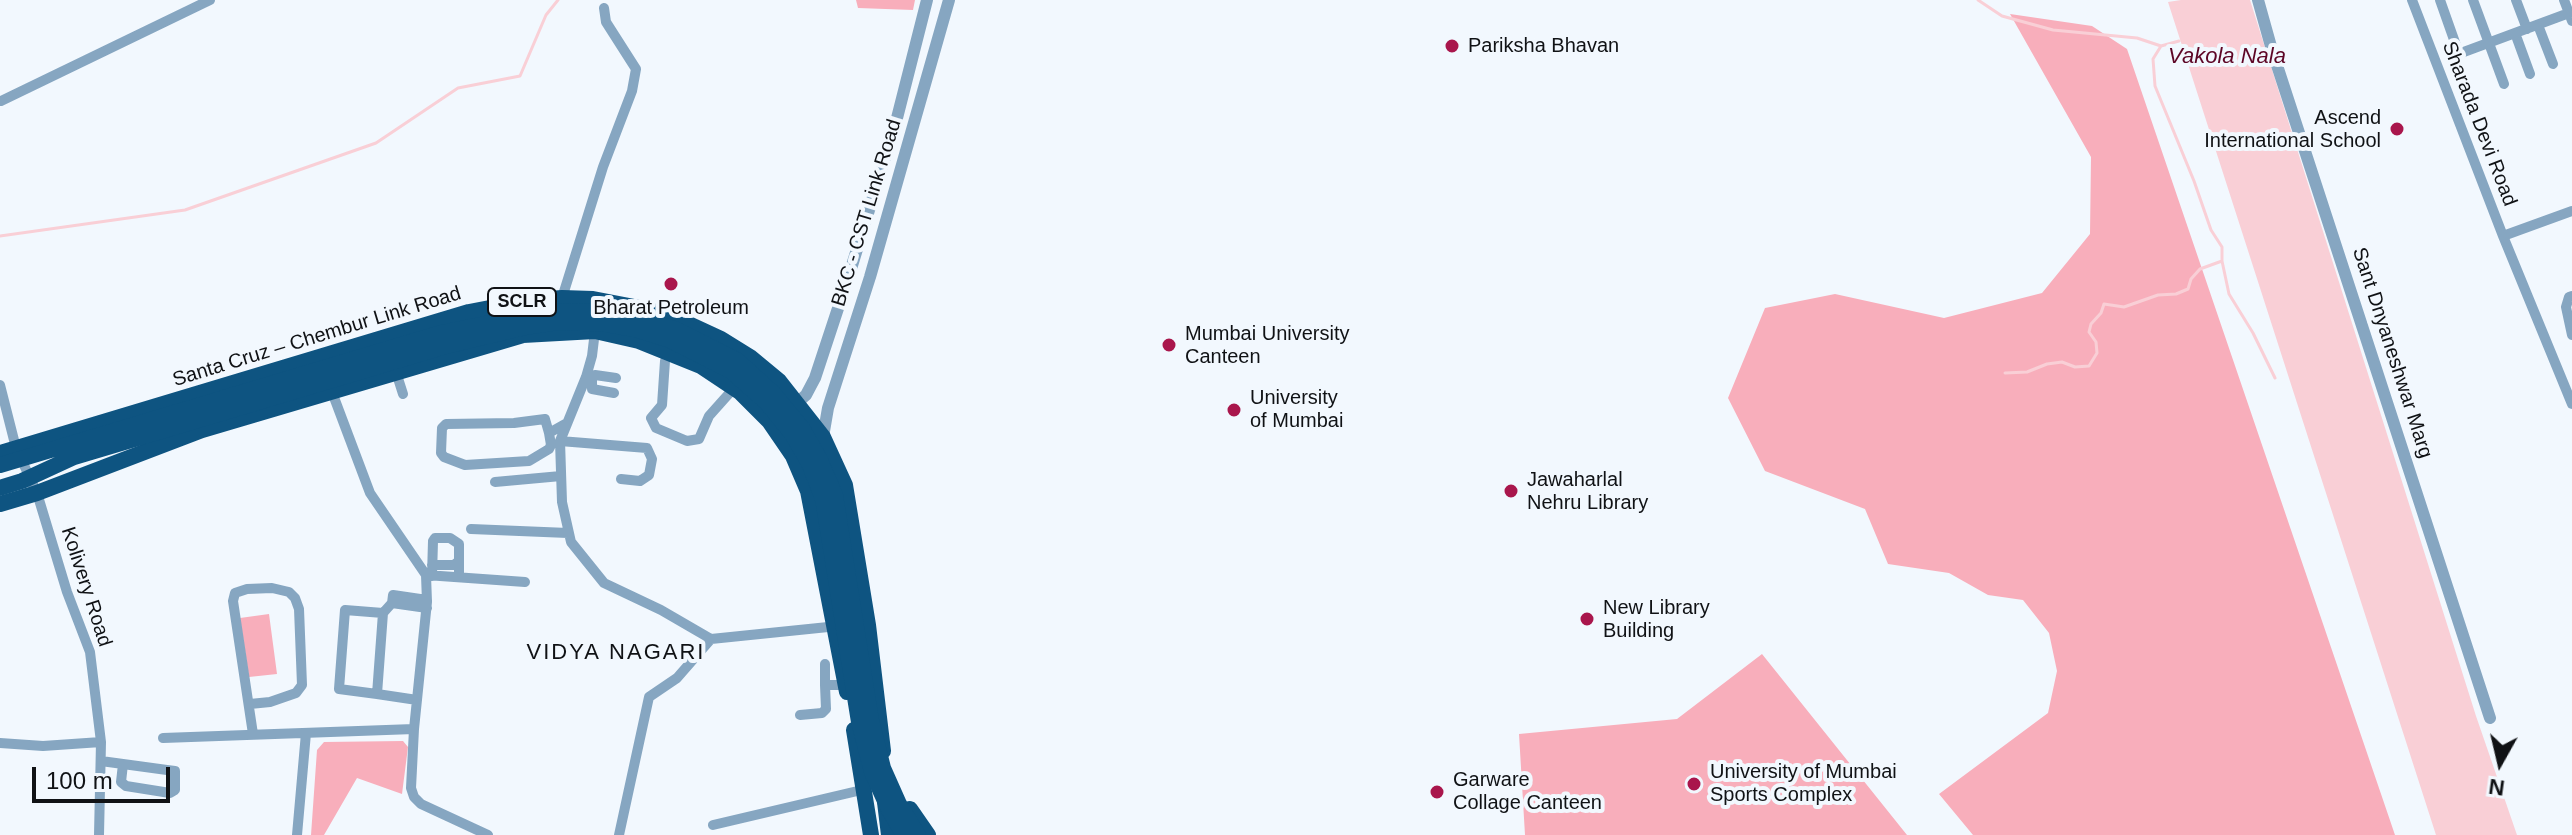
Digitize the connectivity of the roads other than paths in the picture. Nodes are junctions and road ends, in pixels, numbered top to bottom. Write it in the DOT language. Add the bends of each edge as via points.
graph roads {
  1 [pos="210,0"];
  2 [pos="927,0"];
  3 [pos="949,0"];
  4 [pos="2258,0"];
  5 [pos="2412,0"];
  6 [pos="2440,0"];
  7 [pos="2473,0"];
  8 [pos="2516,0"];
  9 [pos="2564,0"];
  10 [pos="604,8"];
  11 [pos="2570,17"];
  12 [pos="2532,27"];
  13 [pos="2515,33"];
  14 [pos="2489,43"];
  15 [pos="2553,64"];
  16 [pos="2530,74"];
  17 [pos="2504,84"];
  18 [pos="1,101"];
  19 [pos="887,149"];
  20 [pos="907,153"];
  21 [pos="2572,211"];
  22 [pos="2503,236"];
  23 [pos="850,272"];
  24 [pos="870,277"];
  25 [pos="2572,296"];
  26 [pos="562,298"];
  27 [pos="496,307"];
  28 [pos="650,310"];
  29 [pos="595,331"];
  30 [pos="2572,335"];
  31 [pos="639,341"];
  32 [pos="669,351"];
  33 [pos="396,372"];
  34 [pos="589,377"];
  35 [pos="616,378"];
  36 [pos="0,385"];
  37 [pos="734,388"];
  38 [pos="332,392"];
  39 [pos="614,393"];
  40 [pos="403,394"];
  41 [pos="798,402"];
  42 [pos="2572,404"];
  43 [pos="565,424"];
  44 [pos="549,433"];
  45 [pos="823,437"];
  46 [pos="560,441"];
  47 [pos="75,450"];
  48 [pos="8,451"];
  49 [pos="0,465"];
  50 [pos="561,476"];
  51 [pos="0,479"];
  52 [pos="621,479"];
  53 [pos="495,482"];
  54 [pos="0,488"];
  55 [pos="37,493"];
  56 [pos="0,504"];
  57 [pos="471,529"];
  58 [pos="568,533"];
  59 [pos="459,561"];
  60 [pos="430,572"];
  61 [pos="459,577"];
  62 [pos="525,582"];
  63 [pos="427,604"];
  64 [pos="383,613"];
  65 [pos="868,625"];
  66 [pos="834,627"];
  67 [pos="711,639"];
  68 [pos="825,664"];
  69 [pos="825,685"];
  70 [pos="845,685"];
  71 [pos="377,694"];
  72 [pos="417,700"];
  73 [pos="250,704"];
  74 [pos="800,715"];
  75 [pos="2490,718"];
  76 [pos="414,729"];
  77 [pos="306,733"];
  78 [pos="253,734"];
  79 [pos="163,738"];
  80 [pos="883,741"];
  81 [pos="101,742"];
  82 [pos="0,743"];
  83 [pos="101,761"];
  84 [pos="123,764"];
  85 [pos="866,789"];
  86 [pos="713,825"];
  87 [pos="99,835"];
  88 [pos="297,835"];
  89 [pos="488,835"];
  90 [pos="619,835"];
  91 [pos="871,835"];
  92 [pos="892,835"];
  93 [pos="904,835"];
  94 [pos="918,835"];
  95 [pos="928,835"];
  1 -- 18 [label="street"];
  2 -- 19 [label="street, BKC - CST Link Road"];
  3 -- 20 [label="street, BKC - CST Link Road"];
  4 -- 75 [label="street, Sant Dnyaneshwar Marg"];
  5 -- 22 [label="street, Sharada Devi Road"];
  6 -- 14 [label="street" via="2458,51"];
  7 -- 14 [label="street"];
  8 -- 12 [label="street"];
  9 -- 11 [label="street"];
  10 -- 26 [label="street" via="606,22 636,69"];
  11 -- 12 [label="street"];
  12 -- 13 [label="street"];
  12 -- 15 [label="street"];
  13 -- 14 [label="street"];
  13 -- 16 [label="street"];
  14 -- 17 [label="street"];
  19 -- 20 [label="street"];
  19 -- 23 [label="street, BKC - CST Link Road"];
  20 -- 24 [label="street, BKC - CST Link Road"];
  21 -- 22 [label="street, Sharada Devi Road"];
  22 -- 42 [label="street"];
  23 -- 24 [label="street"];
  23 -- 41 [label="street, BKC - CST Link Road" via="815,378"];
  24 -- 45 [label="street, BKC - CST Link Road"];
  25 -- 30 [label="street" via="2566,307"];
  26 -- 27 [label="highway, Santa Cruz – Chembur Link Road / SCLR"];
  26 -- 28 [label="highway, Santa Cruz – Chembur Link Road / SCLR"];
  27 -- 47 [label="highway, bridge" via="493,313 79,434"];
  27 -- 48 [label="highway, Santa Cruz – Chembur Link Road / SCLR"];
  28 -- 31 [label="highway"];
  28 -- 41 [label="highway, Santa Cruz – Chembur Link Road / SCLR" via="750,357"];
  29 -- 31 [label="highway, SCLR"];
  29 -- 33 [label="highway, SCLR" via="523,335"];
  29 -- 34 [label="street"];
  31 -- 32 [label="highway, SCLR"];
  32 -- 37 [label="highway, SCLR"];
  32 -- 37 [label="street" via="662,405 651,418 656,428 687,441 699,439 709,416"];
  33 -- 38 [label="highway, SCLR"];
  33 -- 40 [label="street"];
  34 -- 35 [label="street"];
  34 -- 39 [label="street" via="592,389"];
  34 -- 43 [label="street"];
  36 -- 48 [label="street, Kolivery Road"];
  37 -- 66 [label="highway, SCLR" via="769,421 808,491"];
  38 -- 55 [label="highway, SCLR" via="202,430"];
  38 -- 60 [label="street" via="370,493"];
  41 -- 45 [label="highway, Santa Cruz – Chembur Link Road / SCLR"];
  43 -- 44 [label="street"];
  43 -- 46 [label="street"];
  44 -- 44 [label="street" via="550,447 529,461 465,465 441,453 446,424 541,419"];
  45 -- 65 [label="highway, Santa Cruz – Chembur Link Road / SCLR" via="845,485"];
  46 -- 50 [label="street"];
  46 -- 52 [label="street" via="647,448 652,459 649,475 640,481"];
  47 -- 49 [label="highway, bridge"];
  47 -- 51 [label="highway, bridge"];
  47 -- 54 [label="highway, bridge"];
  47 -- 93 [label="highway, bridge" via="526,327 605,324 670,340 731,371 766,402 809,463 823,499 859,722 872,772"];
  47 -- 94 [label="highway, bridge" via="441,333 524,316 607,312 685,334 738,361 774,394 819,458 835,495 883,768"];
  48 -- 55 [label="street, Kolivery Road"];
  50 -- 53 [label="street"];
  50 -- 58 [label="street"];
  55 -- 56 [label="highway, SCLR"];
  55 -- 81 [label="street, Kolivery Road" via="90,652"];
  57 -- 58 [label="street"];
  58 -- 67 [label="street" via="604,583"];
  59 -- 60 [label="street"];
  59 -- 60 [label="street" via="455,540 435,538"];
  59 -- 61 [label="street"];
  60 -- 61 [label="street"];
  60 -- 63 [label="street"];
  61 -- 62 [label="street"];
  63 -- 64 [label="street" via="393,599"];
  63 -- 72 [label="street"];
  64 -- 71 [label="street"];
  64 -- 71 [label="street" via="345,610 339,689"];
  65 -- 66 [label="street"];
  65 -- 80 [label="highway, Santa Cruz – Chembur Link Road / SCLR"];
  66 -- 67 [label="street"];
  66 -- 70 [label="highway, SCLR"];
  67 -- 90 [label="street" via="677,678 649,697"];
  68 -- 69 [label="street"];
  69 -- 70 [label="street"];
  69 -- 74 [label="street" via="826,709"];
  70 -- 85 [label="highway, SCLR"];
  71 -- 72 [label="street"];
  72 -- 76 [label="street"];
  73 -- 73 [label="street" via="296,693 302,685 299,609 289,592 272,588 235,593"];
  73 -- 78 [label="street"];
  76 -- 77 [label="street"];
  76 -- 89 [label="street" via="414,797"];
  77 -- 78 [label="street"];
  77 -- 88 [label="street"];
  78 -- 79 [label="street"];
  80 -- 92 [label="highway, Santa Cruz – Chembur Link Road / SCLR"];
  80 -- 95 [label="highway" via="894,777"];
  81 -- 82 [label="street"];
  81 -- 83 [label="street, Kolivery Road"];
  83 -- 84 [label="street"];
  83 -- 87 [label="street, Kolivery Road"];
  84 -- 84 [label="street" via="175,771 175,790 126,786 121,782"];
  85 -- 86 [label="street"];
  85 -- 91 [label="highway, SCLR"];
}
